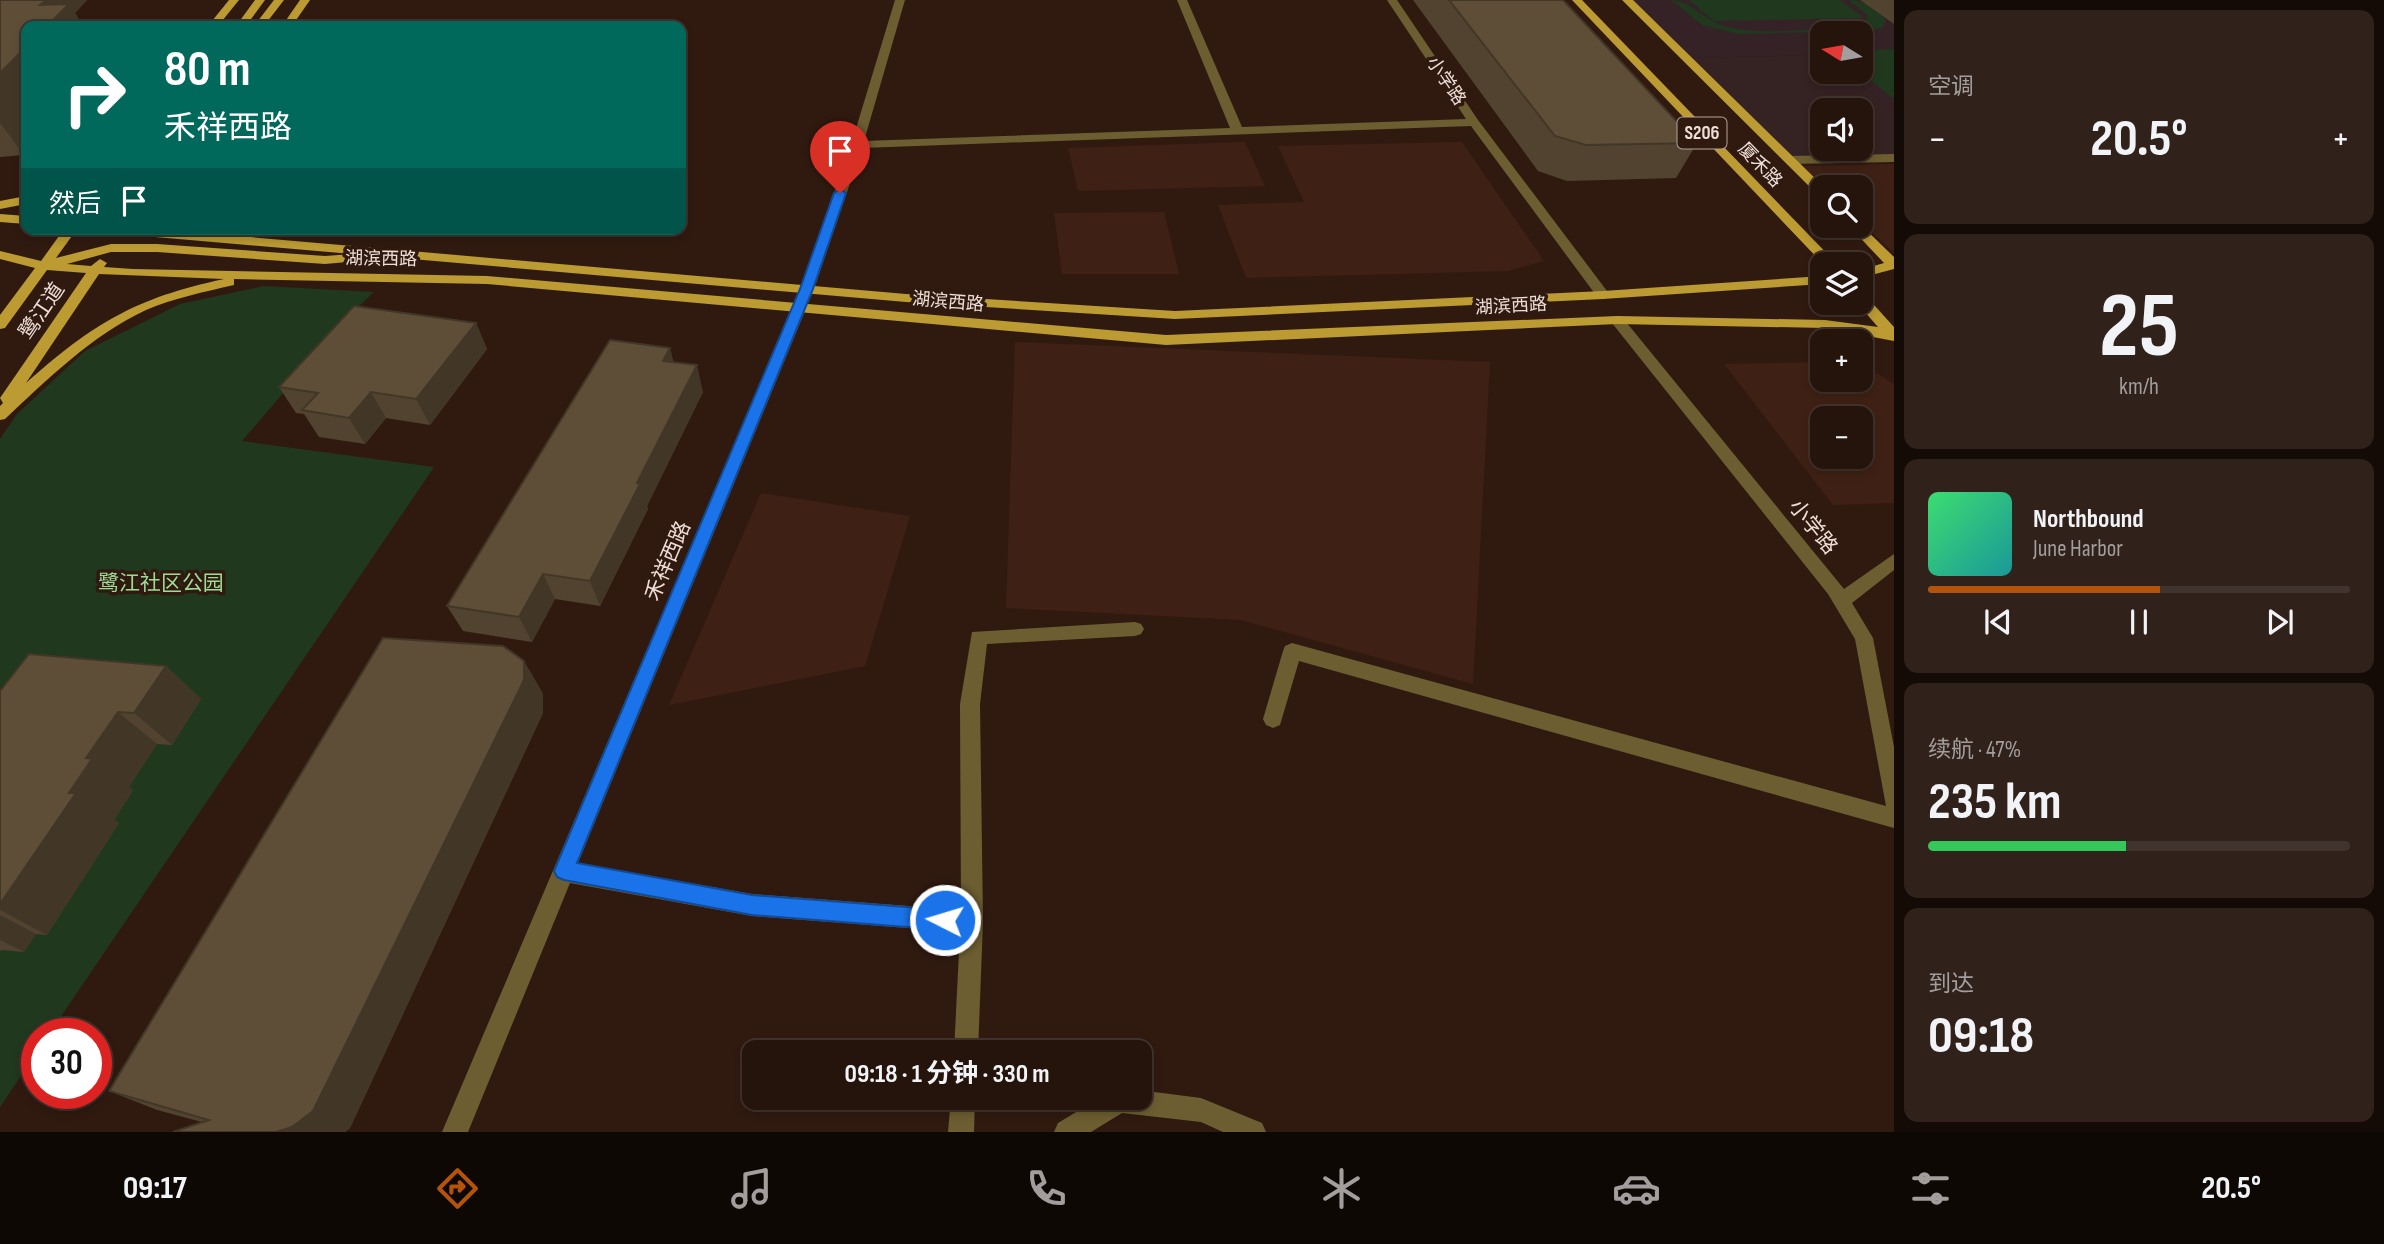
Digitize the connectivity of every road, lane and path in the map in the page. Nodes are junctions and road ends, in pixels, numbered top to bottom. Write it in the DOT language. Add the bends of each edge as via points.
graph roads {
  1 [pos="234,0"];
  2 [pos="260,0"];
  3 [pos="279,0"];
  4 [pos="305,0"];
  5 [pos="900,0"];
  6 [pos="1182,0"];
  7 [pos="1392,0"];
  8 [pos="1577,0"];
  9 [pos="1627,0"];
  10 [pos="217,21"];
  11 [pos="245,21"];
  12 [pos="263,21"];
  13 [pos="291,21"];
  14 [pos="1474,122"];
  15 [pos="1237,131"];
  16 [pos="857,145"];
  17 [pos="1894,158"];
  18 [pos="1790,160"];
  19 [pos="1810,180"];
  20 [pos="21,201"];
  21 [pos="0,205"];
  22 [pos="0,218"];
  23 [pos="21,220"];
  24 [pos="67,235"];
  25 [pos="116,235"];
  26 [pos="181,235"];
  27 [pos="256,235"];
  28 [pos="1867,238"];
  29 [pos="307,245"];
  30 [pos="111,248"];
  31 [pos="1818,252"];
  32 [pos="0,255"];
  33 [pos="419,255"];
  34 [pos="1894,264"];
  35 [pos="45,266"];
  36 [pos="96,270"];
  37 [pos="1873,270"];
  38 [pos="253,277"];
  39 [pos="1810,281"];
  40 [pos="807,289"];
  41 [pos="1604,295"];
  42 [pos="798,308"];
  43 [pos="1873,312"];
  44 [pos="1618,320"];
  45 [pos="0,324"];
  46 [pos="1893,334"];
  47 [pos="0,413"];
  48 [pos="1894,561"];
  49 [pos="1841,601"];
  50 [pos="1135,629"];
  51 [pos="1273,719"];
  52 [pos="1894,801"];
  53 [pos="1894,818"];
  54 [pos="564,871"];
  55 [pos="972,922"];
  56 [pos="966,1040"];
  57 [pos="962,1110"];
  58 [pos="455,1132"];
  59 [pos="961,1132"];
  60 [pos="1066,1132"];
  61 [pos="1253,1132"];
  1 -- 10 [label="main road"];
  2 -- 11 [label="main road"];
  3 -- 12 [label="main road"];
  4 -- 13 [label="main road"];
  5 -- 16 [label="street, 禾祥西路"];
  6 -- 15 [label="street"];
  7 -- 14 [label="street, 小学路"];
  8 -- 31 [label="main road, 厦禾路 / S206"];
  9 -- 18 [label="main road, 厦禾路 / S206"];
  14 -- 15 [label="street"];
  14 -- 41 [label="street, 小学路"];
  15 -- 16 [label="street"];
  16 -- 40 [label="street, 禾祥西路"];
  17 -- 18 [label="street"];
  18 -- 19 [label="main road, 厦禾路 / S206"];
  20 -- 21 [label="main road"];
  22 -- 23 [label="main road"];
  24 -- 35 [label="main road, 鹭江道"];
  25 -- 30 [label="main road, 鹭江道"];
  26 -- 29 [label="main road, 湖滨西路"];
  27 -- 29 [label="main road"];
  28 -- 34 [label="main road"];
  29 -- 33 [label="main road, 湖滨西路"];
  30 -- 33 [label="main road" via="325,260"];
  30 -- 35 [label="main road"];
  30 -- 36 [label="main road, 鹭江道"];
  32 -- 35 [label="main road, 湖滨西路"];
  33 -- 40 [label="main road, 湖滨西路"];
  34 -- 37 [label="main road"];
  35 -- 36 [label="main road, 湖滨西路"];
  35 -- 45 [label="main road, 鹭江道"];
  36 -- 38 [label="main road, 湖滨西路"];
  36 -- 47 [label="main road, 鹭江道"];
  38 -- 42 [label="main road, 湖滨西路" via="487,280"];
  38 -- 47 [label="main road" via="194,290 133,311 69,351"];
  39 -- 41 [label="main road, 湖滨西路"];
  40 -- 41 [label="main road, 湖滨西路" via="1175,315"];
  40 -- 42 [label="street, 禾祥西路"];
  42 -- 44 [label="main road, 湖滨西路" via="1166,340"];
  42 -- 54 [label="street, 禾祥西路"];
  43 -- 46 [label="main road"];
  44 -- 46 [label="main road, 湖滨西路" via="1825,324"];
  44 -- 49 [label="street, 小学路"];
  48 -- 49 [label="street"];
  49 -- 52 [label="street, 小学路" via="1864,638"];
  50 -- 55 [label="street" via="979,637 970,704"];
  51 -- 53 [label="street" via="1292,651"];
  54 -- 55 [label="street" via="752,905"];
  54 -- 58 [label="street, 禾祥西路"];
  55 -- 56 [label="street"];
  57 -- 59 [label="street"];
  60 -- 61 [label="street" via="1119,1100 1201,1110"];
}
